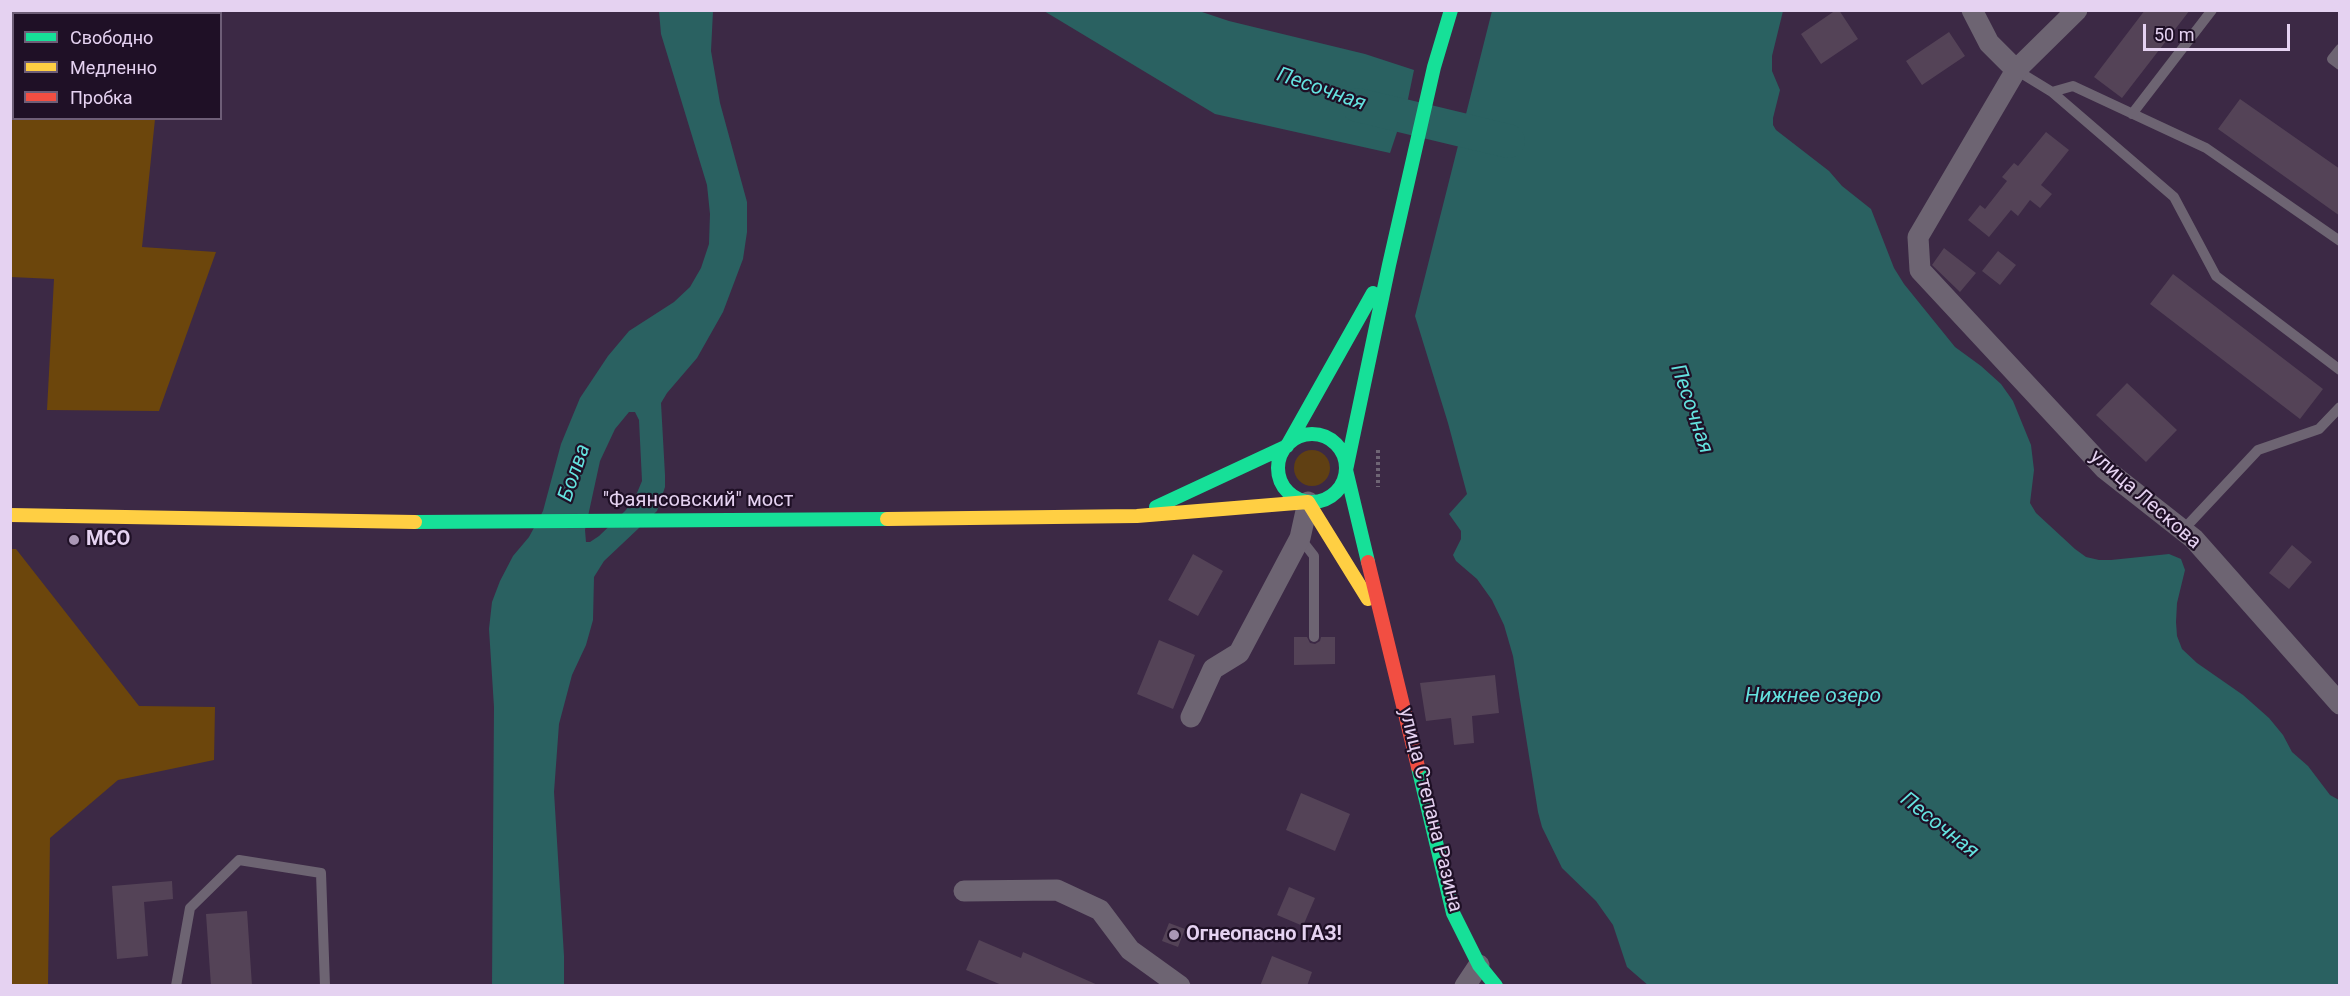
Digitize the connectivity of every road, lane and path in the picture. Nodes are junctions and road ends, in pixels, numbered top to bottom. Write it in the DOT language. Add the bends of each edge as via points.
graph roads {
  1 [pos="1451,10"];
  2 [pos="1972,10"];
  3 [pos="2077,10"];
  4 [pos="2212,10"];
  5 [pos="2340,49"];
  6 [pos="2340,65"];
  7 [pos="2016,70"];
  8 [pos="2052,92"];
  9 [pos="2132,114"];
  10 [pos="2340,242"];
  11 [pos="1389,265"];
  12 [pos="2340,370"];
  13 [pos="2340,406"];
  14 [pos="1378,439"];
  15 [pos="1287,446"];
  16 [pos="1346,470"];
  17 [pos="1378,497"];
  18 [pos="1308,502"];
  19 [pos="10,515"];
  20 [pos="1137,516"];
  21 [pos="2183,530"];
  22 [pos="1300,538"];
  23 [pos="1384,627"];
  24 [pos="1314,637"];
  25 [pos="2340,704"];
  26 [pos="1191,717"];
  27 [pos="964,891"];
  28 [pos="1479,965"];
  29 [pos="176,986"];
  30 [pos="325,986"];
  31 [pos="1180,986"];
  32 [pos="1465,986"];
  33 [pos="1496,986"];
  1 -- 11 [label="main road" via="1434,67"];
  2 -- 7 [label="street" via="1989,43"];
  3 -- 7 [label="street"];
  4 -- 9 [label="lane"];
  5 -- 6 [label="lane" via="2332,59"];
  7 -- 8 [label="lane"];
  7 -- 21 [label="street, улица Лескова" via="1918,237 1920,270 2105,470"];
  8 -- 9 [label="lane" via="2073,86"];
  8 -- 12 [label="lane" via="2174,197 2216,276"];
  9 -- 10 [label="lane" via="2206,148"];
  11 -- 15 [label="main road"];
  11 -- 16 [label="main road"];
  13 -- 21 [label="lane" via="2319,429 2258,450"];
  14 -- 17 [label="path"];
  15 -- 16 [label="main road" via="1304,435 1325,436 1341,450"];
  15 -- 18 [label="main road" via="1278,465 1279,475 1289,493"];
  15 -- 20 [label="main road"];
  16 -- 18 [label="main road" via="1338,491"];
  16 -- 23 [label="main road, улица Степана Разина"];
  18 -- 20 [label="main road, \"Фаянсовский\" мост"];
  18 -- 22 [label="street"];
  18 -- 23 [label="main road"];
  19 -- 20 [label="main road, \"Фаянсовский\" мост" via="347,522"];
  21 -- 25 [label="street, улица Лескова"];
  22 -- 24 [label="lane" via="1314,556"];
  22 -- 26 [label="street" via="1239,653 1214,669"];
  23 -- 28 [label="main road, улица Степана Разина" via="1454,913"];
  27 -- 31 [label="street" via="1057,890 1100,910 1130,950"];
  28 -- 32 [label="street"];
  28 -- 33 [label="main road, улица Степана Разина"];
  29 -- 30 [label="lane" via="190,908 239,860 321,873"];
}
